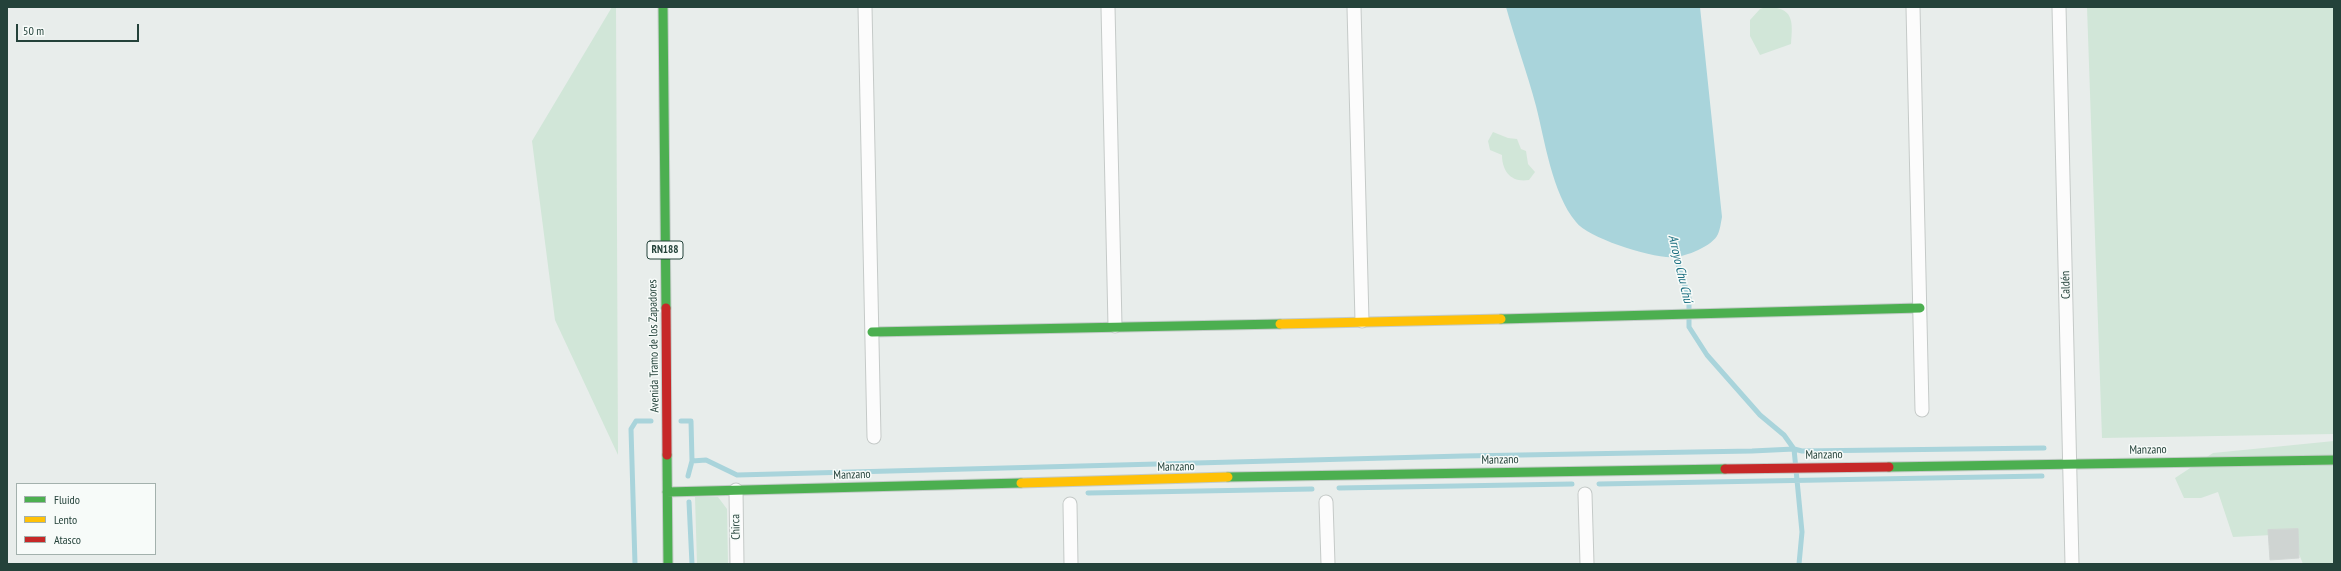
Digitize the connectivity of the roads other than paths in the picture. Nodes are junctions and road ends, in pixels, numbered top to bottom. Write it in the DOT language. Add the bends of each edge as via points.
graph roads {
  1 [pos="663,7"];
  2 [pos="865,7"];
  3 [pos="1108,7"];
  4 [pos="1354,7"];
  5 [pos="1913,7"];
  6 [pos="2059,7"];
  7 [pos="1920,308"];
  8 [pos="1362,321"];
  9 [pos="1115,326"];
  10 [pos="872,332"];
  11 [pos="1922,410"];
  12 [pos="874,437"];
  13 [pos="2334,460"];
  14 [pos="2070,463"];
  15 [pos="736,490"];
  16 [pos="667,492"];
  17 [pos="1586,494"];
  18 [pos="1326,502"];
  19 [pos="1070,504"];
  20 [pos="668,564"];
  21 [pos="737,564"];
  22 [pos="1072,564"];
  23 [pos="1328,564"];
  24 [pos="1587,564"];
  25 [pos="2072,564"];
  1 -- 16 [label="main road, Avenida Tramo de los Zapadores / RN188"];
  2 -- 10 [label="street"];
  3 -- 9 [label="street"];
  4 -- 8 [label="street"];
  5 -- 7 [label="street"];
  6 -- 14 [label="street, Caldén"];
  7 -- 8 [label="main road" via="1706,315"];
  7 -- 11 [label="street"];
  8 -- 9 [label="main road"];
  9 -- 10 [label="main road"];
  10 -- 12 [label="street"];
  13 -- 14 [label="main road, Manzano"];
  14 -- 15 [label="main road, Manzano" via="1326,475"];
  14 -- 25 [label="street, Caldén"];
  15 -- 16 [label="main road, Manzano"];
  15 -- 21 [label="street, Chirca"];
  16 -- 20 [label="main road, Avenida Tramo de los Zapadores / RN188"];
  17 -- 24 [label="street"];
  18 -- 23 [label="street"];
  19 -- 22 [label="street"];
}
